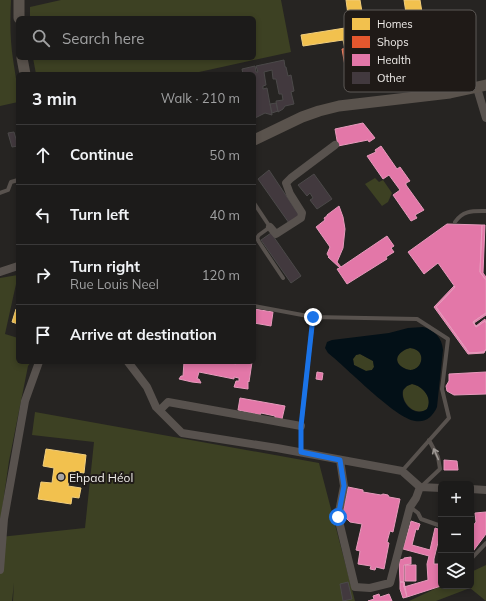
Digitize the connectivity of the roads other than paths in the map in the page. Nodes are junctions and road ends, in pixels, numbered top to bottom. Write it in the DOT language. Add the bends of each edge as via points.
graph roads {
  1 [pos="19,0"];
  2 [pos="19,16"];
  3 [pos="22,60"];
  4 [pos="25,72"];
  5 [pos="482,87"];
  6 [pos="456,92"];
  7 [pos="486,118"];
  8 [pos="256,139"];
  9 [pos="335,144"];
  10 [pos="16,181"];
  11 [pos="0,193"];
  12 [pos="256,206"];
  13 [pos="486,211"];
  14 [pos="455,222"];
  15 [pos="270,227"];
  16 [pos="16,267"];
  17 [pos="0,272"];
  18 [pos="283,278"];
  19 [pos="256,306"];
  20 [pos="313,317"];
  21 [pos="38,364"];
  22 [pos="130,364"];
  23 [pos="160,410"];
  24 [pos="301,426"];
  25 [pos="429,440"];
  26 [pos="301,452"];
  27 [pos="340,460"];
  28 [pos="402,471"];
  29 [pos="420,487"];
  30 [pos="438,488"];
  31 [pos="474,489"];
  32 [pos="486,490"];
  33 [pos="410,507"];
  34 [pos="438,525"];
  35 [pos="486,543"];
  36 [pos="474,556"];
  37 [pos="0,570"];
  1 -- 2 [label="street"];
  3 -- 4 [label="street"];
  5 -- 7 [label="street"];
  6 -- 8 [label="street" via="339,106 302,117"];
  9 -- 15 [label="street" via="286,183 302,213 300,218 276,234"];
  10 -- 11 [label="lane" via="11,182 8,190"];
  12 -- 15 [label="lane"];
  13 -- 14 [label="lane" via="464,213"];
  15 -- 18 [label="lane" via="257,238"];
  16 -- 17 [label="street"];
  19 -- 20 [label="lane"];
  20 -- 24 [label="lane"];
  20 -- 25 [label="lane" via="417,319 448,339 442,389 449,418"];
  21 -- 37 [label="street" via="25,401 4,519"];
  22 -- 23 [label="street"];
  23 -- 24 [label="street" via="168,402"];
  23 -- 26 [label="street" via="182,433"];
  24 -- 26 [label="lane"];
  25 -- 28 [label="lane"];
  29 -- 25 [label="lane, one-way" via="440,469 438,457"];
  26 -- 27 [label="street"];
  27 -- 28 [label="street"];
  27 -- 33 [label="street" via="344,486 338,517 356,587 370,588 390,583"];
  28 -- 29 [label="street"];
  29 -- 30 [label="street"];
  29 -- 33 [label="street"];
  31 -- 32 [label="street"];
  33 -- 34 [label="lane" via="421,519"];
  35 -- 36 [label="lane"];
}
